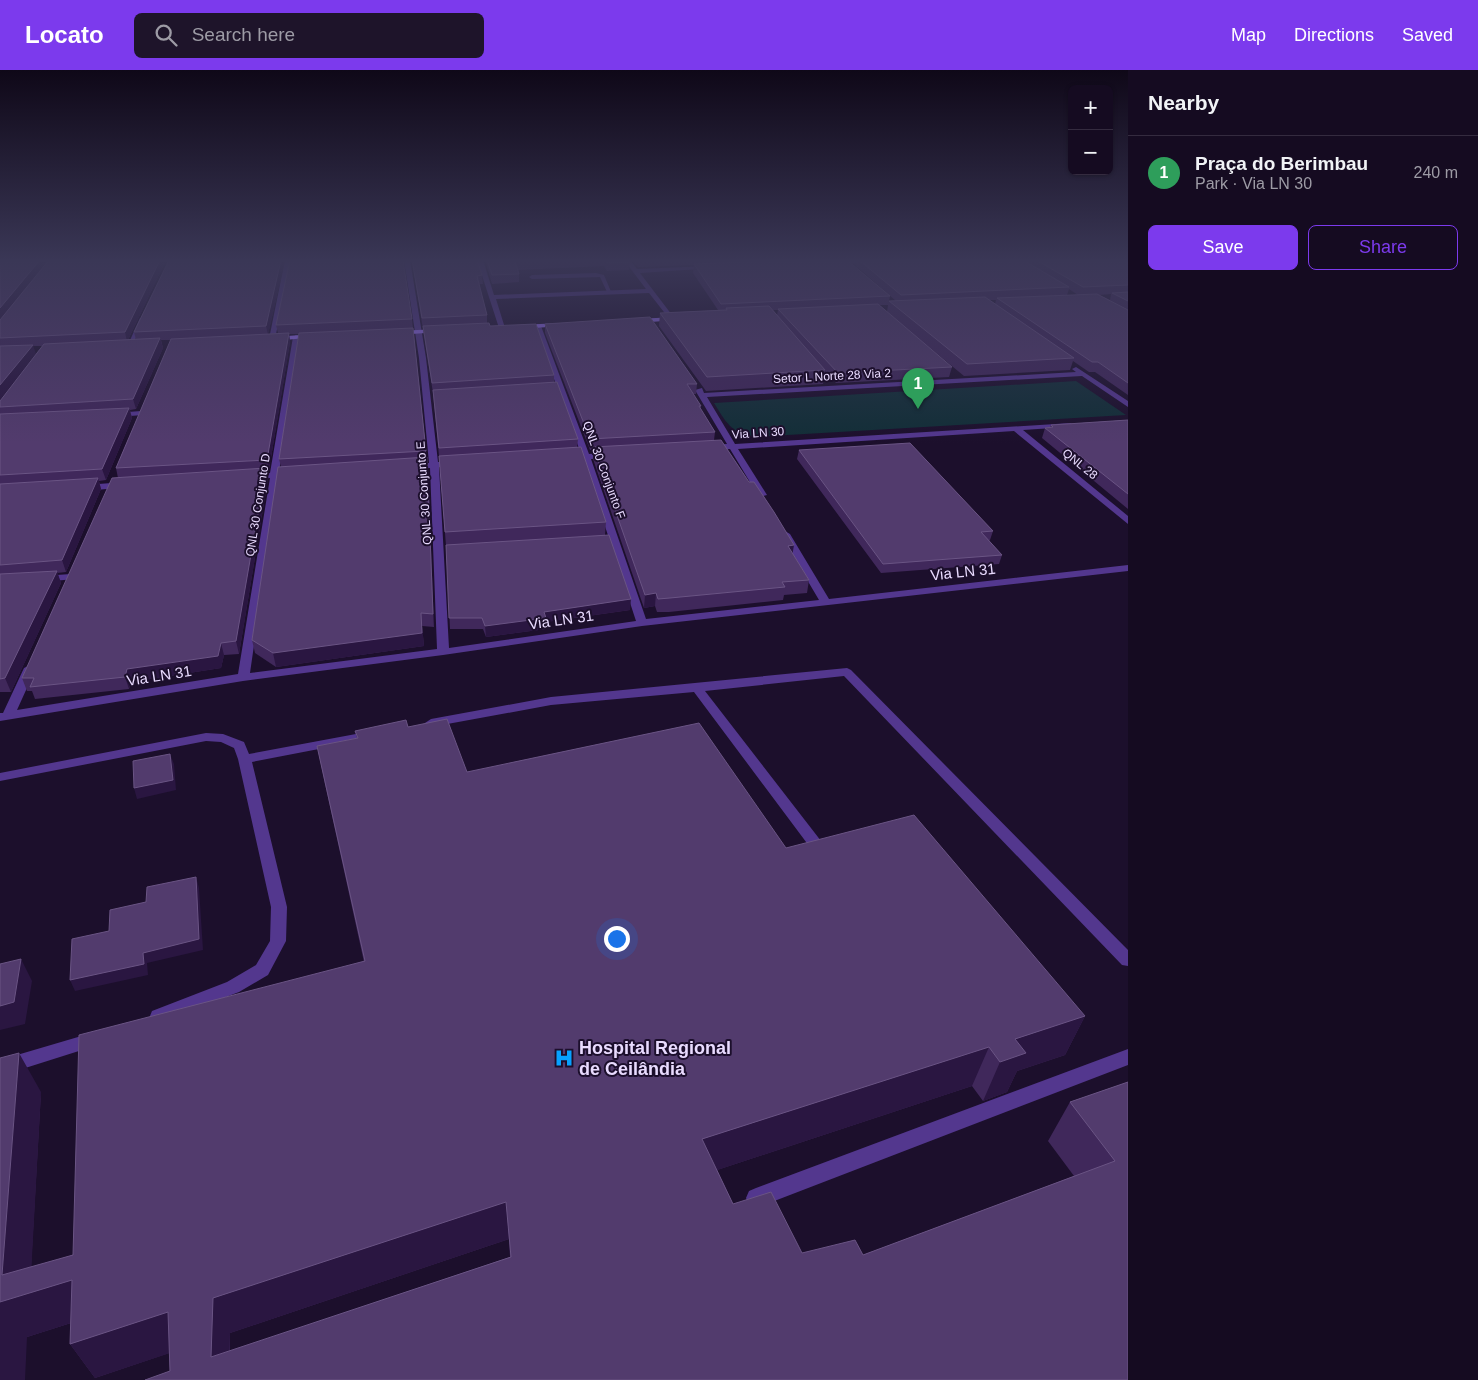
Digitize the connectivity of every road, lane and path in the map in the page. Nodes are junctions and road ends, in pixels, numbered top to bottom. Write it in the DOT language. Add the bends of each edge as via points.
graph roads {
  1 [pos="140,321"];
  2 [pos="275,321"];
  3 [pos="419,321"];
  4 [pos="500,321"];
  5 [pos="635,321"];
  6 [pos="651,321"];
  7 [pos="623,322"];
  8 [pos="568,324"];
  9 [pos="538,326"];
  10 [pos="493,328"];
  11 [pos="502,328"];
  12 [pos="656,328"];
  13 [pos="448,330"];
  14 [pos="421,332"];
  15 [pos="392,333"];
  16 [pos="325,336"];
  17 [pos="296,337"];
  18 [pos="262,339"];
  19 [pos="272,339"];
  20 [pos="137,345"];
  21 [pos="119,346"];
  22 [pos="129,346"];
  23 [pos="1067,363"];
  24 [pos="952,373"];
  25 [pos="1082,374"];
  26 [pos="692,380"];
  27 [pos="826,380"];
  28 [pos="960,380"];
  29 [pos="832,387"];
  30 [pos="703,395"];
  31 [pos="1128,405"];
  32 [pos="141,413"];
  33 [pos="104,415"];
  34 [pos="1081,424"];
  35 [pos="1015,428"];
  36 [pos="733,447"];
  37 [pos="704,449"];
  38 [pos="616,455"];
  39 [pos="586,457"];
  40 [pos="558,458"];
  41 [pos="463,463"];
  42 [pos="435,465"];
  43 [pos="405,467"];
  44 [pos="305,473"];
  45 [pos="275,475"];
  46 [pos="236,478"];
  47 [pos="140,484"];
  48 [pos="74,488"];
  49 [pos="767,504"];
  50 [pos="1128,520"];
  51 [pos="782,528"];
  52 [pos="1127,569"];
  53 [pos="71,577"];
  54 [pos="27,580"];
  55 [pos="826,602"];
  56 [pos="642,623"];
  57 [pos="443,652"];
  58 [pos="36,655"];
  59 [pos="243,677"];
  60 [pos="697,688"];
  61 [pos="4,717"];
  62 [pos="417,726"];
  63 [pos="388,732"];
  64 [pos="244,759"];
  65 [pos="0,777"];
  66 [pos="825,857"];
  67 [pos="1128,960"];
  68 [pos="141,1023"];
  69 [pos="105,1036"];
  70 [pos="1128,1057"];
  71 [pos="0,1068"];
  72 [pos="741,1203"];
  1 -- 22 [label="street"];
  2 -- 19 [label="street"];
  3 -- 14 [label="street, QNL 30 Conjunto E"];
  4 -- 11 [label="street"];
  5 -- 7 [label="street"];
  6 -- 12 [label="street"];
  8 -- 9 [label="street"];
  9 -- 11 [label="street"];
  9 -- 39 [label="street, QNL 30 Conjunto F" via="556,389"];
  10 -- 11 [label="street"];
  13 -- 14 [label="street"];
  14 -- 15 [label="street"];
  14 -- 42 [label="street, QNL 30 Conjunto E" via="434,397"];
  16 -- 17 [label="street"];
  17 -- 19 [label="street"];
  17 -- 45 [label="street, QNL 30 Conjunto D"];
  18 -- 19 [label="street"];
  20 -- 22 [label="street"];
  21 -- 22 [label="street"];
  23 -- 25 [label="street"];
  24 -- 28 [label="street"];
  25 -- 28 [label="street, Setor L Norte 28 Via 2"];
  25 -- 31 [label="street"];
  26 -- 30 [label="street"];
  27 -- 29 [label="street"];
  28 -- 29 [label="street, Setor L Norte 28 Via 2"];
  29 -- 30 [label="street, Setor L Norte 28 Via 2"];
  30 -- 36 [label="street"];
  32 -- 33 [label="street"];
  34 -- 35 [label="street, Via LN 30"];
  35 -- 36 [label="street, Via LN 30"];
  35 -- 50 [label="street, QNL 28"];
  36 -- 37 [label="street, Via LN 30"];
  36 -- 49 [label="street"];
  38 -- 39 [label="street"];
  39 -- 40 [label="street"];
  39 -- 56 [label="street, QNL 30 Conjunto F" via="610,540"];
  41 -- 42 [label="street"];
  42 -- 43 [label="street"];
  42 -- 57 [label="street, QNL 30 Conjunto E" via="445,551"];
  44 -- 45 [label="street"];
  45 -- 46 [label="street"];
  45 -- 59 [label="street, QNL 30 Conjunto D"];
  47 -- 48 [label="street"];
  51 -- 55 [label="street"];
  52 -- 55 [label="street, Via LN 31"];
  53 -- 54 [label="street"];
  55 -- 56 [label="street, Via LN 31"];
  56 -- 57 [label="street, Via LN 31"];
  57 -- 59 [label="street, Via LN 31"];
  58 -- 61 [label="street"];
  59 -- 61 [label="street, Via LN 31"];
  60 -- 62 [label="street" via="551,701"];
  60 -- 66 [label="street"];
  60 -- 67 [label="street" via="847,672"];
  63 -- 64 [label="street"];
  64 -- 65 [label="street" via="239,745 206,737"];
  64 -- 68 [label="street" via="279,907 278,941 262,970 233,987"];
  69 -- 71 [label="street"];
  70 -- 72 [label="street"];
}
